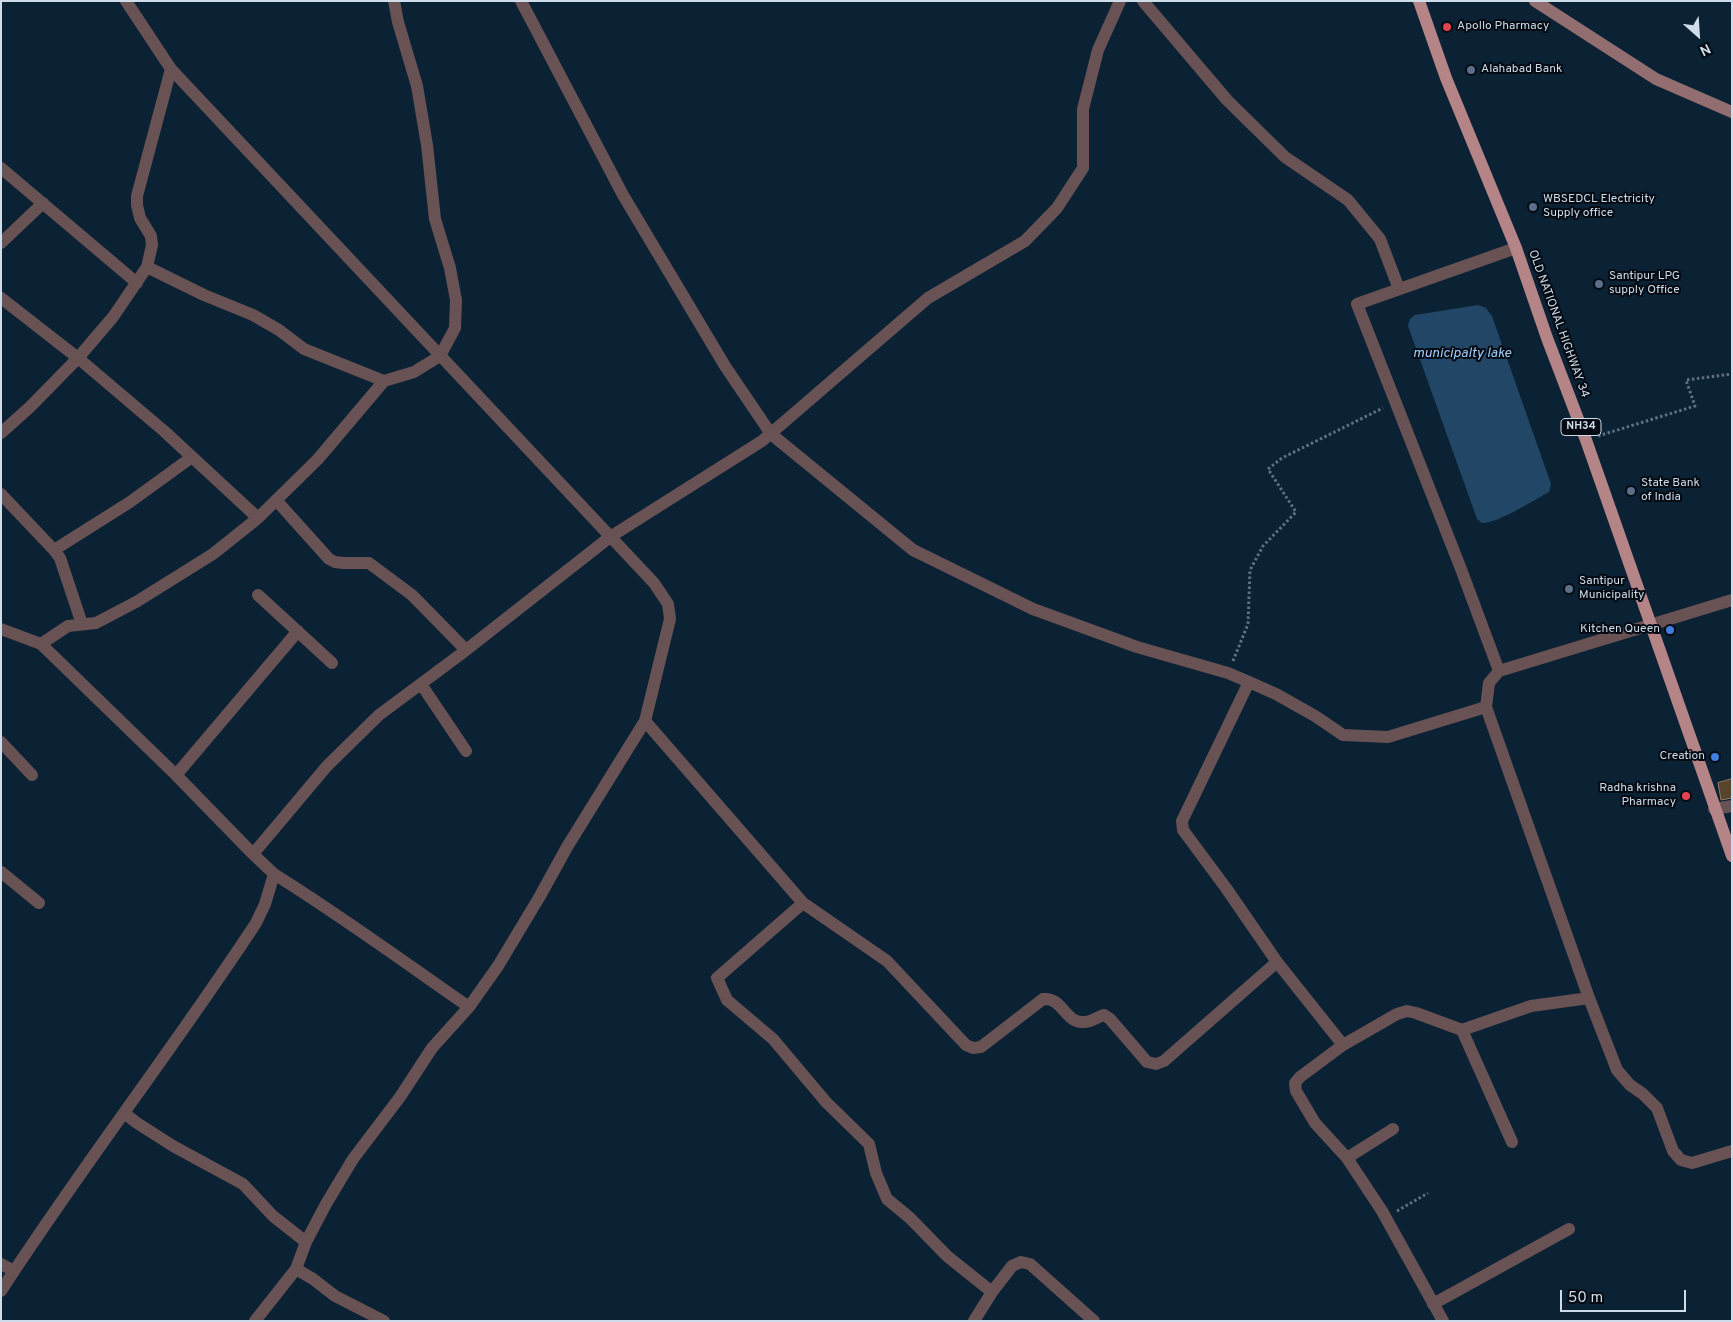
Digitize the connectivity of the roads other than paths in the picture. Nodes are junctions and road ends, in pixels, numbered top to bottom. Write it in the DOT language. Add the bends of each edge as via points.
graph roads {
  1 [pos="126,1"];
  2 [pos="394,1"];
  3 [pos="521,1"];
  4 [pos="1120,1"];
  5 [pos="1144,1"];
  6 [pos="1419,1"];
  7 [pos="1535,1"];
  8 [pos="171,69"];
  9 [pos="1732,112"];
  10 [pos="1,168"];
  11 [pos="43,203"];
  12 [pos="1,243"];
  13 [pos="1516,248"];
  14 [pos="147,267"];
  15 [pos="137,283"];
  16 [pos="1399,289"];
  17 [pos="1,298"];
  18 [pos="440,356"];
  19 [pos="78,358"];
  20 [pos="384,382"];
  21 [pos="1,433"];
  22 [pos="771,434"];
  23 [pos="192,457"];
  24 [pos="1,494"];
  25 [pos="276,500"];
  26 [pos="258,518"];
  27 [pos="610,537"];
  28 [pos="54,550"];
  29 [pos="258,594"];
  30 [pos="1732,600"];
  31 [pos="82,624"];
  32 [pos="1650,625"];
  33 [pos="1,629"];
  34 [pos="298,631"];
  35 [pos="41,644"];
  36 [pos="466,650"];
  37 [pos="332,663"];
  38 [pos="1498,671"];
  39 [pos="1249,682"];
  40 [pos="421,684"];
  41 [pos="1486,707"];
  42 [pos="645,722"];
  43 [pos="1,742"];
  44 [pos="466,751"];
  45 [pos="32,775"];
  46 [pos="176,775"];
  47 [pos="1732,806"];
  48 [pos="1714,809"];
  49 [pos="252,854"];
  50 [pos="1732,856"];
  51 [pos="1,872"];
  52 [pos="274,874"];
  53 [pos="40,903"];
  54 [pos="803,903"];
  55 [pos="1277,962"];
  56 [pos="1589,998"];
  57 [pos="469,1007"];
  58 [pos="1462,1030"];
  59 [pos="1343,1045"];
  60 [pos="124,1114"];
  61 [pos="1393,1129"];
  62 [pos="1512,1142"];
  63 [pos="1732,1151"];
  64 [pos="1347,1158"];
  65 [pos="1569,1229"];
  66 [pos="306,1242"];
  67 [pos="1,1264"];
  68 [pos="296,1269"];
  69 [pos="14,1271"];
  70 [pos="1,1291"];
  71 [pos="992,1292"];
  72 [pos="1432,1304"];
  73 [pos="255,1321"];
  74 [pos="384,1321"];
  75 [pos="974,1321"];
  76 [pos="1094,1321"];
  77 [pos="1443,1321"];
  1 -- 8 [label="street"];
  2 -- 18 [label="street" via="417,86 435,219 456,300 455,328"];
  3 -- 22 [label="street" via="623,195 725,366"];
  4 -- 22 [label="street" via="1098,50 1083,109 1083,168 1057,208 1025,241 928,298"];
  5 -- 16 [label="street" via="1227,100 1259,132 1285,157 1348,200 1380,239"];
  6 -- 13 [label="main road, OLD NATIONAL HIGHWAY 34 / NH34" via="1446,78"];
  7 -- 9 [label="main road" via="1656,80"];
  8 -- 14 [label="street" via="137,196 140,218 151,236"];
  8 -- 18 [label="street"];
  10 -- 11 [label="street"];
  11 -- 12 [label="street"];
  11 -- 15 [label="street"];
  13 -- 16 [label="street"];
  13 -- 32 [label="main road, OLD NATIONAL HIGHWAY 34 / NH34"];
  14 -- 15 [label="street"];
  14 -- 20 [label="street" via="253,315 304,349"];
  15 -- 19 [label="street"];
  16 -- 38 [label="street" via="1357,304"];
  17 -- 19 [label="street"];
  18 -- 20 [label="street" via="414,372"];
  18 -- 27 [label="street"];
  19 -- 21 [label="street"];
  19 -- 23 [label="street"];
  20 -- 25 [label="street" via="318,458"];
  22 -- 27 [label="street"];
  22 -- 39 [label="street" via="912,550 1033,609 1137,647"];
  23 -- 26 [label="street"];
  23 -- 28 [label="street" via="130,502"];
  24 -- 28 [label="street"];
  25 -- 26 [label="street"];
  25 -- 36 [label="street" via="329,559 343,563 369,562 412,595"];
  26 -- 31 [label="street" via="213,554 168,582 96,623"];
  27 -- 36 [label="street"];
  27 -- 42 [label="street" via="654,583 668,604 670,619"];
  28 -- 31 [label="street" via="60,558"];
  29 -- 34 [label="street"];
  30 -- 32 [label="street"];
  31 -- 35 [label="street" via="63,629"];
  32 -- 38 [label="street"];
  32 -- 48 [label="main road, OLD NATIONAL HIGHWAY 34 / NH34"];
  33 -- 35 [label="street"];
  34 -- 37 [label="street"];
  34 -- 46 [label="street"];
  35 -- 46 [label="street"];
  36 -- 40 [label="street"];
  38 -- 41 [label="street" via="1489,683"];
  39 -- 41 [label="street" via="1315,716 1342,735 1388,737"];
  39 -- 55 [label="street" via="1182,821 1183,830"];
  40 -- 44 [label="street"];
  40 -- 49 [label="street" via="379,714 326,766"];
  41 -- 56 [label="street"];
  42 -- 54 [label="street"];
  42 -- 57 [label="street" via="498,966"];
  43 -- 45 [label="street"];
  46 -- 49 [label="street"];
  47 -- 48 [label="street"];
  48 -- 50 [label="main road, OLD NATIONAL HIGHWAY 34 / NH34"];
  49 -- 52 [label="street"];
  51 -- 53 [label="street"];
  52 -- 57 [label="street"];
  52 -- 60 [label="street" via="256,923"];
  54 -- 55 [label="street" via="887,960 966,1045 973,1048 981,1047 1044,999 1050,998 1072,1019 1080,1022 1104,1015 1147,1062 1156,1064 1164,1061"];
  54 -- 71 [label="street" via="717,978 727,1000 773,1039 826,1102 869,1144 887,1199 947,1256"];
  55 -- 59 [label="street"];
  56 -- 58 [label="street" via="1531,1006"];
  56 -- 63 [label="street" via="1617,1070 1657,1108 1673,1151 1681,1160 1692,1163"];
  57 -- 66 [label="street" via="432,1048 353,1159"];
  58 -- 59 [label="street" via="1407,1011"];
  58 -- 62 [label="street"];
  59 -- 64 [label="street" via="1300,1077 1296,1091 1314,1123"];
  60 -- 66 [label="street" via="173,1146 243,1184 273,1216"];
  60 -- 69 [label="street"];
  61 -- 64 [label="street"];
  64 -- 72 [label="street" via="1386,1218"];
  65 -- 72 [label="street"];
  66 -- 68 [label="street"];
  67 -- 69 [label="street"];
  68 -- 73 [label="street"];
  68 -- 74 [label="street" via="335,1296"];
  69 -- 70 [label="street"];
  71 -- 75 [label="street"];
  71 -- 76 [label="street" via="1012,1266 1021,1262 1030,1264"];
  72 -- 77 [label="street"];
}
